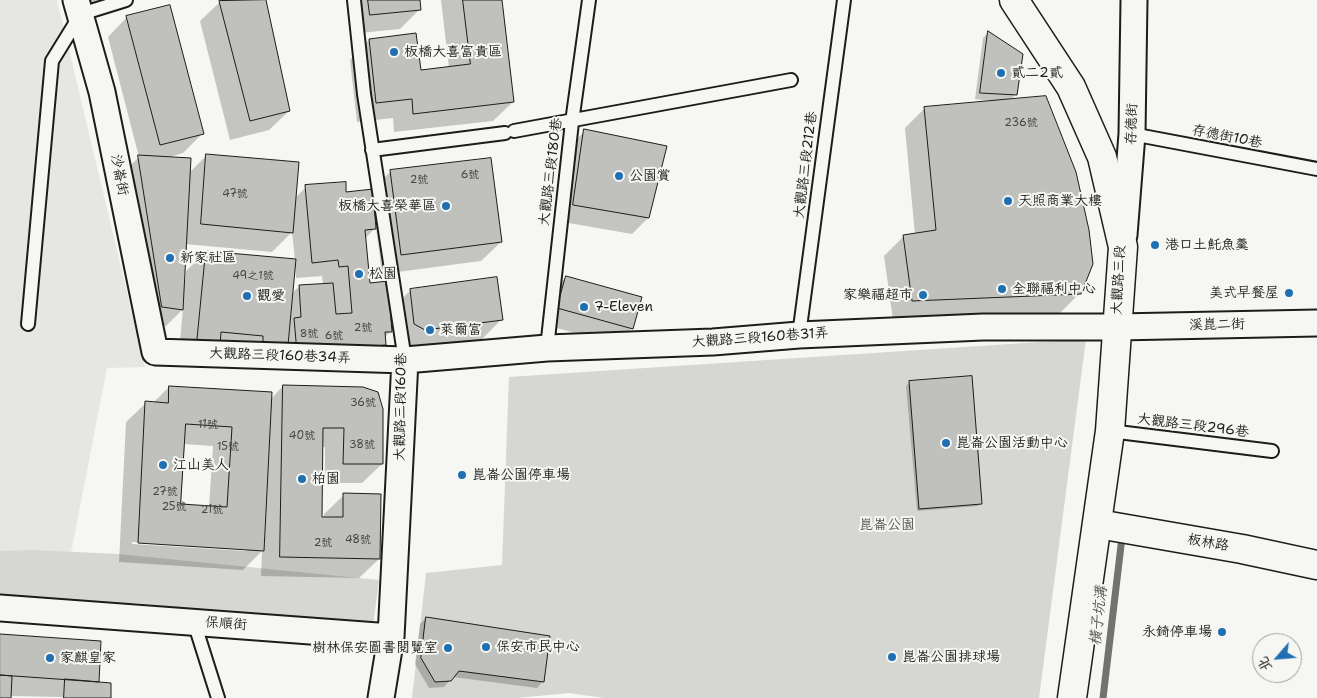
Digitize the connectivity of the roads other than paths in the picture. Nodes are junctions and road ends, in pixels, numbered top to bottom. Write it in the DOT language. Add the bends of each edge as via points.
graph roads {
  1 [pos="126,0"];
  2 [pos="354,0"];
  3 [pos="589,0"];
  4 [pos="844,0"];
  5 [pos="1014,0"];
  6 [pos="1134,0"];
  7 [pos="79,7"];
  8 [pos="791,80"];
  9 [pos="572,122"];
  10 [pos="1132,134"];
  11 [pos="372,150"];
  12 [pos="1317,169"];
  13 [pos="1123,247"];
  14 [pos="1317,323"];
  15 [pos="28,324"];
  16 [pos="1117,327"];
  17 [pos="799,335"];
  18 [pos="547,348"];
  19 [pos="155,352"];
  20 [pos="405,360"];
  21 [pos="1110,431"];
  22 [pos="1272,451"];
  23 [pos="1098,524"];
  24 [pos="1317,565"];
  25 [pos="0,608"];
  26 [pos="194,622"];
  27 [pos="391,636"];
  28 [pos="218,698"];
  29 [pos="381,698"];
  30 [pos="1072,698"];
  1 -- 7 [label="lane"];
  2 -- 11 [label="lane, 大觀路三段160巷"];
  3 -- 9 [label="lane, 大觀路三段180巷"];
  4 -- 17 [label="lane, 大觀路三段212巷"];
  5 -- 13 [label="main road, 大觀路三段" via="1070,87 1102,157"];
  6 -- 10 [label="street, 存德街"];
  7 -- 15 [label="lane" via="52,61"];
  7 -- 19 [label="street, 沙崙街" via="102,92"];
  8 -- 9 [label="lane"];
  9 -- 11 [label="lane"];
  9 -- 18 [label="lane, 大觀路三段180巷"];
  10 -- 12 [label="lane, 存德街10巷"];
  10 -- 13 [label="street, 存德街"];
  11 -- 20 [label="lane, 大觀路三段160巷"];
  13 -- 16 [label="main road, 大觀路三段"];
  14 -- 16 [label="street, 溪崑二街"];
  16 -- 17 [label="street, 大觀路三段160巷31弄" via="983,327"];
  16 -- 21 [label="main road, 大觀路三段"];
  17 -- 18 [label="street, 大觀路三段160巷31弄" via="713,342"];
  18 -- 20 [label="street, 大觀路三段160巷31弄"];
  19 -- 20 [label="street, 大觀路三段160巷34弄"];
  20 -- 27 [label="street, 大觀路三段160巷"];
  21 -- 22 [label="lane, 大觀路三段296巷"];
  21 -- 23 [label="main road, 大觀路三段"];
  23 -- 24 [label="main road, 板林路"];
  23 -- 30 [label="main road, 大觀路三段"];
  25 -- 26 [label="street, 保順街"];
  26 -- 27 [label="street, 保順街"];
  26 -- 28 [label="lane"];
  27 -- 29 [label="street"];
}
